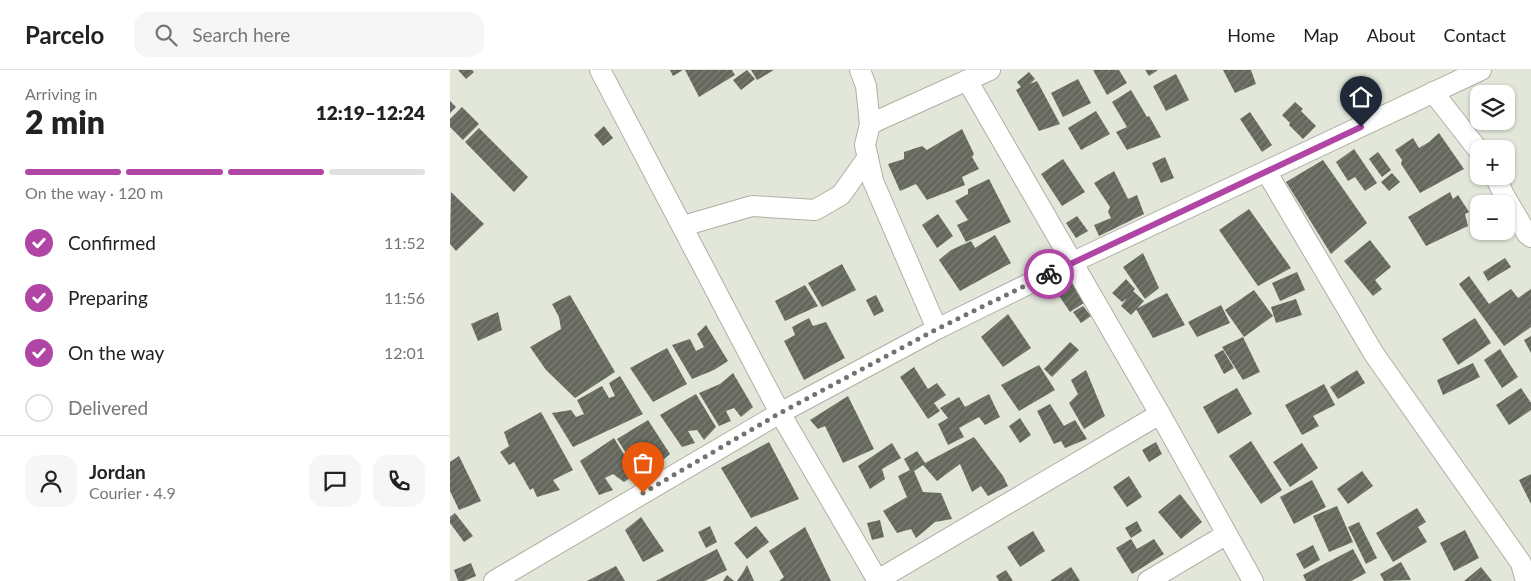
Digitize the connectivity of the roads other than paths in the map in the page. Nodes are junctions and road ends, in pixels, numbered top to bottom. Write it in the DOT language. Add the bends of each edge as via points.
graph roads {
  1 [pos="600,70"];
  2 [pos="860,70"];
  3 [pos="990,70"];
  4 [pos="1481,70"];
  5 [pos="1459,75"];
  6 [pos="967,80"];
  7 [pos="1433,92"];
  8 [pos="870,124"];
  9 [pos="1470,140"];
  10 [pos="868,157"];
  11 [pos="1266,172"];
  12 [pos="1498,185"];
  13 [pos="683,226"];
  14 [pos="1531,237"];
  15 [pos="1071,263"];
  16 [pos="937,329"];
  17 [pos="780,413"];
  18 [pos="1160,414"];
  19 [pos="1227,534"];
  20 [pos="494,581"];
  21 [pos="877,581"];
  22 [pos="1148,581"];
  23 [pos="1253,581"];
  24 [pos="1526,581"];
  1 -- 13 [label="street"];
  2 -- 8 [label="street" via="866,86"];
  3 -- 6 [label="street"];
  4 -- 5 [label="street"];
  5 -- 7 [label="street"];
  6 -- 8 [label="street"];
  6 -- 15 [label="street"];
  7 -- 9 [label="street"];
  7 -- 11 [label="street"];
  8 -- 10 [label="street" via="865,145"];
  10 -- 13 [label="street" via="841,195 814,210 752,206"];
  10 -- 16 [label="street" via="873,181"];
  11 -- 15 [label="street"];
  11 -- 24 [label="street" via="1374,354 1521,563"];
  12 -- 14 [label="street"];
  13 -- 17 [label="street"];
  15 -- 16 [label="street"];
  15 -- 18 [label="street"];
  16 -- 17 [label="street"];
  17 -- 20 [label="street"];
  17 -- 21 [label="street"];
  18 -- 19 [label="street"];
  18 -- 21 [label="street"];
  19 -- 22 [label="street"];
  19 -- 23 [label="street"];
}
